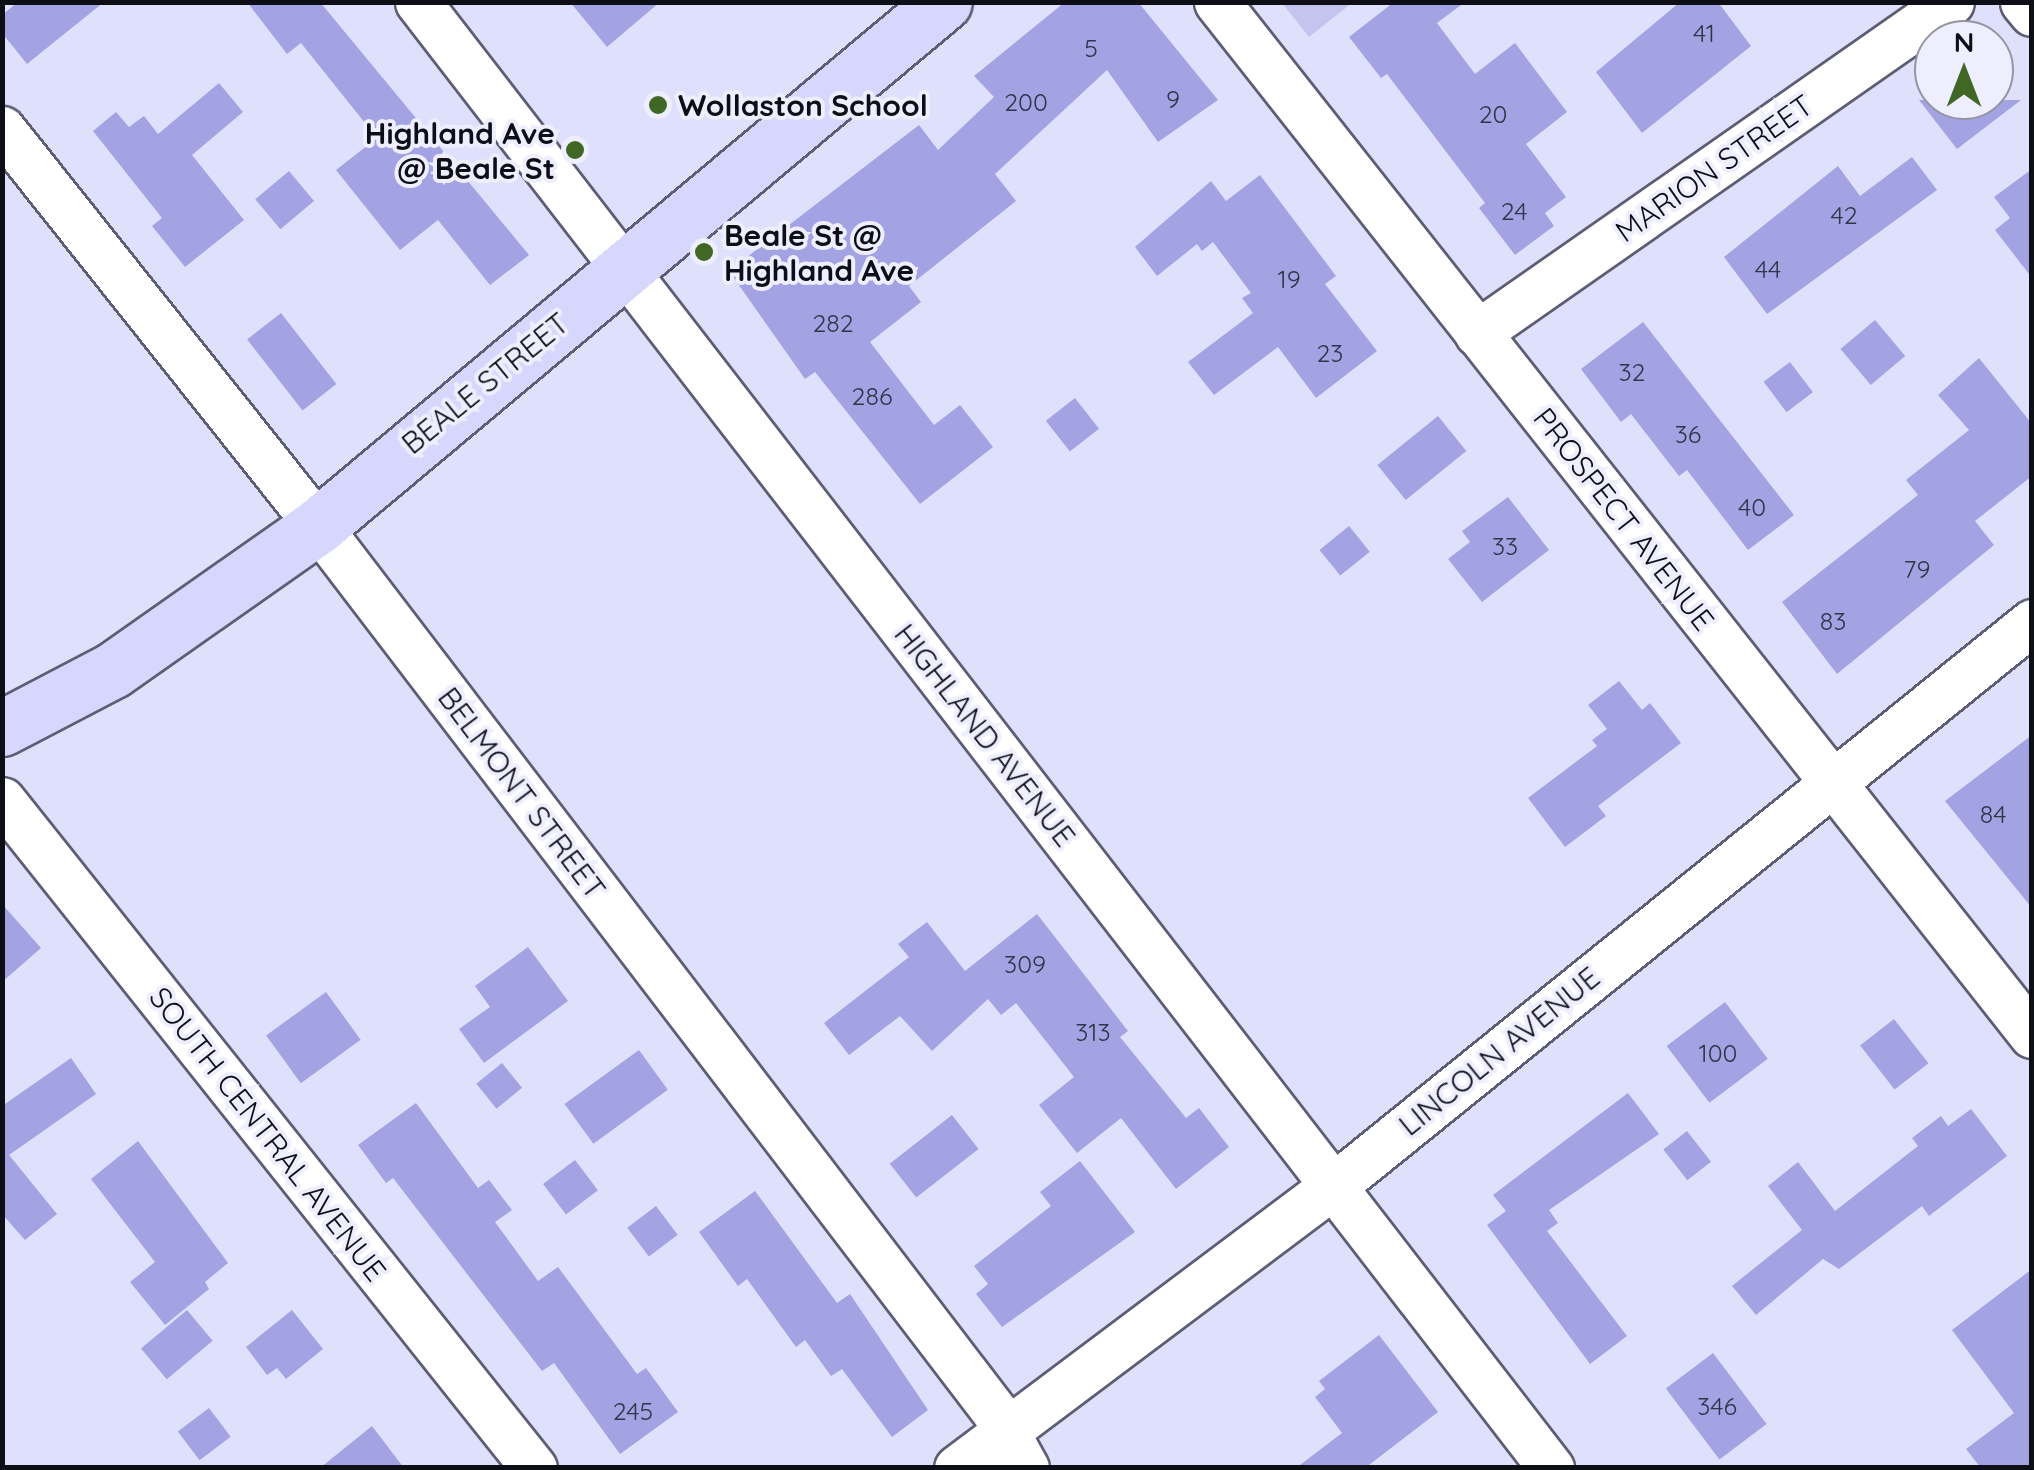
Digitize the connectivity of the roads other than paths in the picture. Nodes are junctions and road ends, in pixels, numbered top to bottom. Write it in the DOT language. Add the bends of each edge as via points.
graph roads {
  1 [pos="418,2"];
  2 [pos="944,2"];
  3 [pos="1217,2"];
  4 [pos="1951,2"];
  5 [pos="2023,2"];
  6 [pos="2032,13"];
  7 [pos="2,130"];
  8 [pos="624,270"];
  9 [pos="1477,333"];
  10 [pos="318,526"];
  11 [pos="2032,622"];
  12 [pos="2,728"];
  13 [pos="1833,782"];
  14 [pos="2,800"];
  15 [pos="2032,1035"];
  16 [pos="1331,1182"];
  17 [pos="1015,1449"];
  18 [pos="534,1468"];
  19 [pos="957,1468"];
  20 [pos="1551,1468"];
  1 -- 8 [label="street, HIGHLAND AVENUE"];
  2 -- 8 [label="main road, BEALE STREET"];
  3 -- 9 [label="street, PROSPECT AVENUE"];
  4 -- 9 [label="street, MARION STREET"];
  5 -- 6 [label="street"];
  7 -- 10 [label="street, BELMONT STREET"];
  8 -- 10 [label="main road, BEALE STREET"];
  8 -- 16 [label="street, HIGHLAND AVENUE"];
  9 -- 13 [label="street, PROSPECT AVENUE"];
  10 -- 12 [label="main road, BEALE STREET" via="113,670"];
  10 -- 17 [label="street, BELMONT STREET"];
  11 -- 13 [label="street, LINCOLN AVENUE"];
  13 -- 15 [label="street, PROSPECT AVENUE"];
  13 -- 16 [label="street, LINCOLN AVENUE"];
  14 -- 18 [label="street, SOUTH CENTRAL AVENUE"];
  16 -- 17 [label="street, LINCOLN AVENUE"];
  16 -- 20 [label="street, HIGHLAND AVENUE"];
  17 -- 19 [label="street, LINCOLN AVENUE"];
}
